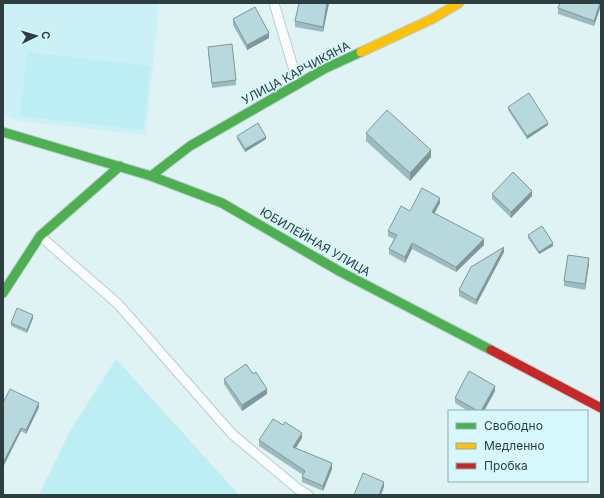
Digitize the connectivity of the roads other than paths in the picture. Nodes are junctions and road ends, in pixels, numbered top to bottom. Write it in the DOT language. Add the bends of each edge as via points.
graph roads {
  1 [pos="274,3"];
  2 [pos="459,3"];
  3 [pos="298,84"];
  4 [pos="3,132"];
  5 [pos="120,166"];
  6 [pos="151,176"];
  7 [pos="40,236"];
  8 [pos="3,293"];
  9 [pos="601,408"];
  10 [pos="308,495"];
  1 -- 3 [label="lane"];
  2 -- 3 [label="street, УЛИЦА КАРЧИКЯНА" via="432,19"];
  3 -- 6 [label="street, УЛИЦА КАРЧИКЯНА" via="190,146"];
  4 -- 5 [label="street, ЮБИЛЕЙНАЯ УЛИЦА"];
  5 -- 6 [label="street, ЮБИЛЕЙНАЯ УЛИЦА"];
  5 -- 7 [label="street"];
  6 -- 9 [label="street, ЮБИЛЕЙНАЯ УЛИЦА" via="222,203 339,271"];
  7 -- 8 [label="street"];
  7 -- 10 [label="lane" via="118,304 232,434"];
}
